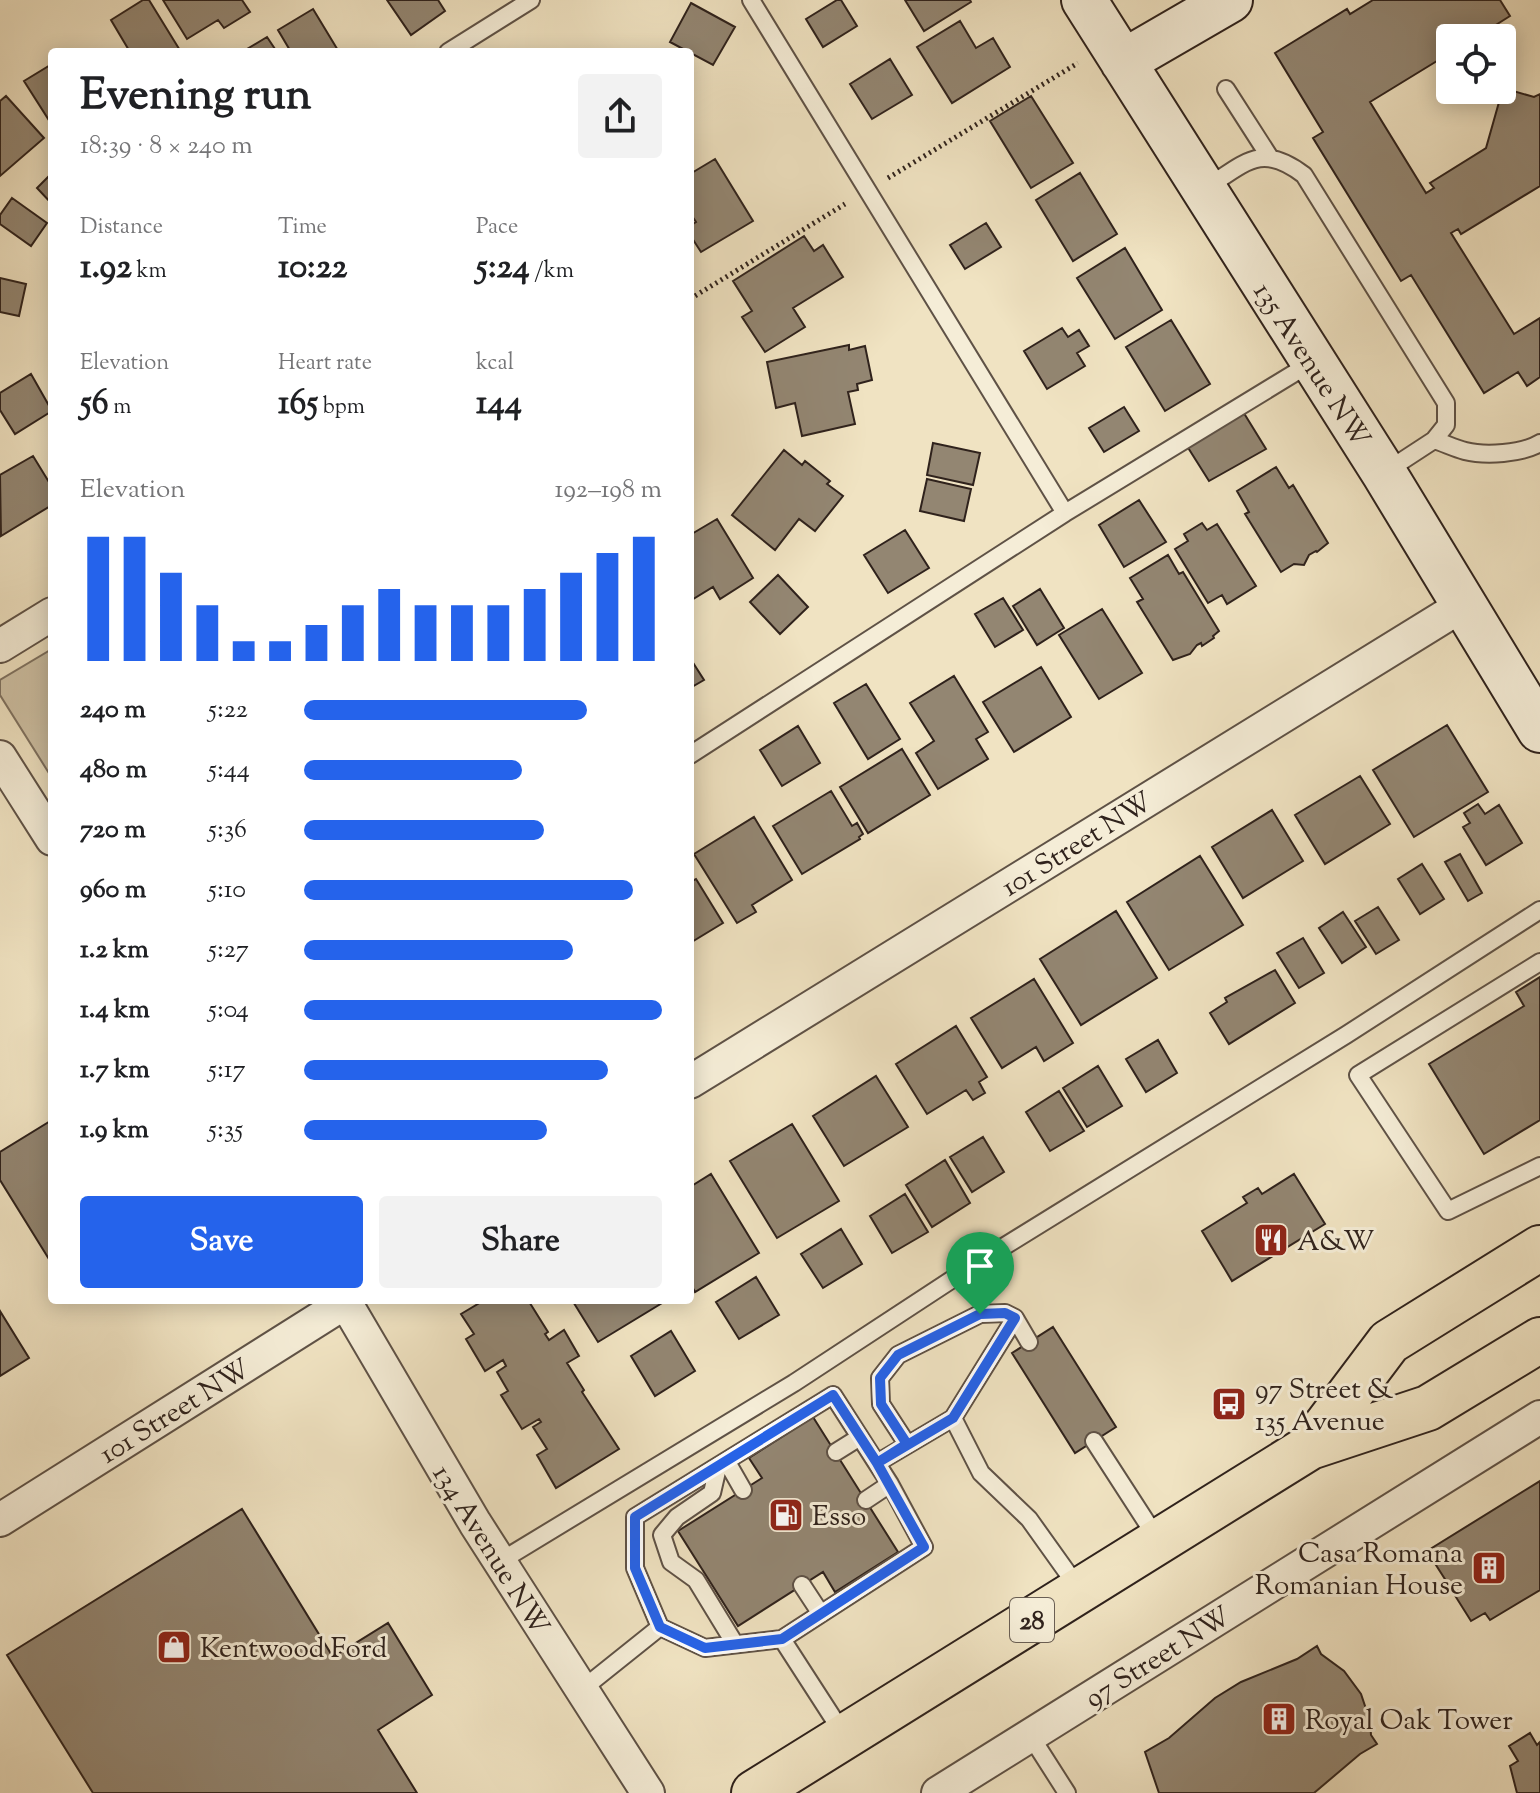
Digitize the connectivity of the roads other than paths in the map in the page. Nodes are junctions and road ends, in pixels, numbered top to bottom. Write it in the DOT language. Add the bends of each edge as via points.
graph roads {
  1 [pos="531,0"];
  2 [pos="751,0"];
  3 [pos="1084,0"];
  4 [pos="1230,0"];
  5 [pos="454,48"];
  6 [pos="1123,62"];
  7 [pos="1226,89"];
  8 [pos="1269,156"];
  9 [pos="1203,190"];
  10 [pos="1311,362"];
  11 [pos="1434,440"];
  12 [pos="1540,443"];
  13 [pos="1384,473"];
  14 [pos="1065,513"];
  15 [pos="1463,605"];
  16 [pos="48,616"];
  17 [pos="0,646"];
  18 [pos="1540,730"];
  19 [pos="694,752"];
  20 [pos="0,757"];
  21 [pos="48,831"];
  22 [pos="1540,910"];
  23 [pos="1540,962"];
  24 [pos="694,1080"];
  25 [pos="1540,1166"];
  26 [pos="1540,1248"];
  27 [pos="341,1304"];
  28 [pos="348,1304"];
  29 [pos="1015,1318"];
  30 [pos="1540,1340"];
  31 [pos="1029,1342"];
  32 [pos="1540,1417"];
  33 [pos="953,1418"];
  34 [pos="860,1437"];
  35 [pos="1094,1441"];
  36 [pos="907,1444"];
  37 [pos="1310,1447"];
  38 [pos="836,1452"];
  39 [pos="877,1463"];
  40 [pos="722,1465"];
  41 [pos="890,1484"];
  42 [pos="743,1490"];
  43 [pos="866,1500"];
  44 [pos="0,1520"];
  45 [pos="1159,1541"];
  46 [pos="499,1562"];
  47 [pos="802,1585"];
  48 [pos="1080,1590"];
  49 [pos="821,1614"];
  50 [pos="660,1627"];
  51 [pos="782,1639"];
  52 [pos="735,1644"];
  53 [pos="580,1691"];
  54 [pos="1030,1735"];
  55 [pos="845,1737"];
  56 [pos="648,1793"];
  57 [pos="754,1793"];
  58 [pos="938,1793"];
  59 [pos="1067,1793"];
  1 -- 5 [label="lane"];
  2 -- 14 [label="lane"];
  3 -- 6 [label="street, 135 Avenue NW"];
  4 -- 6 [label="street"];
  6 -- 9 [label="street, 135 Avenue NW"];
  7 -- 8 [label="lane"];
  8 -- 9 [label="lane" via="1248,161"];
  8 -- 11 [label="lane" via="1304,175 1446,403 1446,425"];
  9 -- 10 [label="street, 135 Avenue NW"];
  10 -- 13 [label="street, 135 Avenue NW"];
  10 -- 14 [label="lane"];
  11 -- 12 [label="lane" via="1478,452"];
  11 -- 13 [label="lane"];
  13 -- 15 [label="street, 135 Avenue NW"];
  14 -- 19 [label="lane"];
  15 -- 18 [label="street, 135 Avenue NW"];
  15 -- 24 [label="street, 101 Street NW"];
  16 -- 17 [label="street"];
  20 -- 21 [label="street"];
  22 -- 46 [label="lane" via="794,1383"];
  23 -- 25 [label="lane" via="1358,1075 1448,1211"];
  26 -- 37 [label="main road" via="1389,1342"];
  27 -- 44 [label="street, 101 Street NW"];
  28 -- 46 [label="street, 134 Avenue NW"];
  29 -- 31 [label="lane"];
  29 -- 33 [label="lane"];
  29 -- 36 [label="lane" via="980,1314 898,1355 880,1378 881,1404"];
  30 -- 37 [label="main road" via="1428,1408"];
  32 -- 54 [label="street, 97 Street NW"];
  33 -- 36 [label="lane"];
  33 -- 48 [label="lane" via="981,1473 1029,1519"];
  34 -- 38 [label="lane"];
  34 -- 39 [label="lane"];
  34 -- 40 [label="lane" via="833,1395"];
  35 -- 45 [label="lane"];
  36 -- 39 [label="lane"];
  37 -- 45 [label="main road, 28"];
  39 -- 41 [label="lane"];
  40 -- 42 [label="lane"];
  40 -- 50 [label="lane" via="635,1517 635,1568"];
  40 -- 52 [label="lane" via="712,1493 677,1517 662,1535 671,1562 696,1580"];
  41 -- 43 [label="lane"];
  41 -- 49 [label="lane" via="924,1547"];
  45 -- 48 [label="main road, 28"];
  46 -- 53 [label="street, 134 Avenue NW"];
  47 -- 49 [label="lane"];
  48 -- 55 [label="main road, 28"];
  49 -- 51 [label="lane"];
  50 -- 52 [label="lane" via="705,1648"];
  50 -- 53 [label="lane"];
  51 -- 52 [label="lane"];
  51 -- 55 [label="lane"];
  53 -- 56 [label="street, 134 Avenue NW"];
  54 -- 58 [label="street, 97 Street NW"];
  54 -- 59 [label="lane"];
  55 -- 57 [label="main road, 28"];
}
